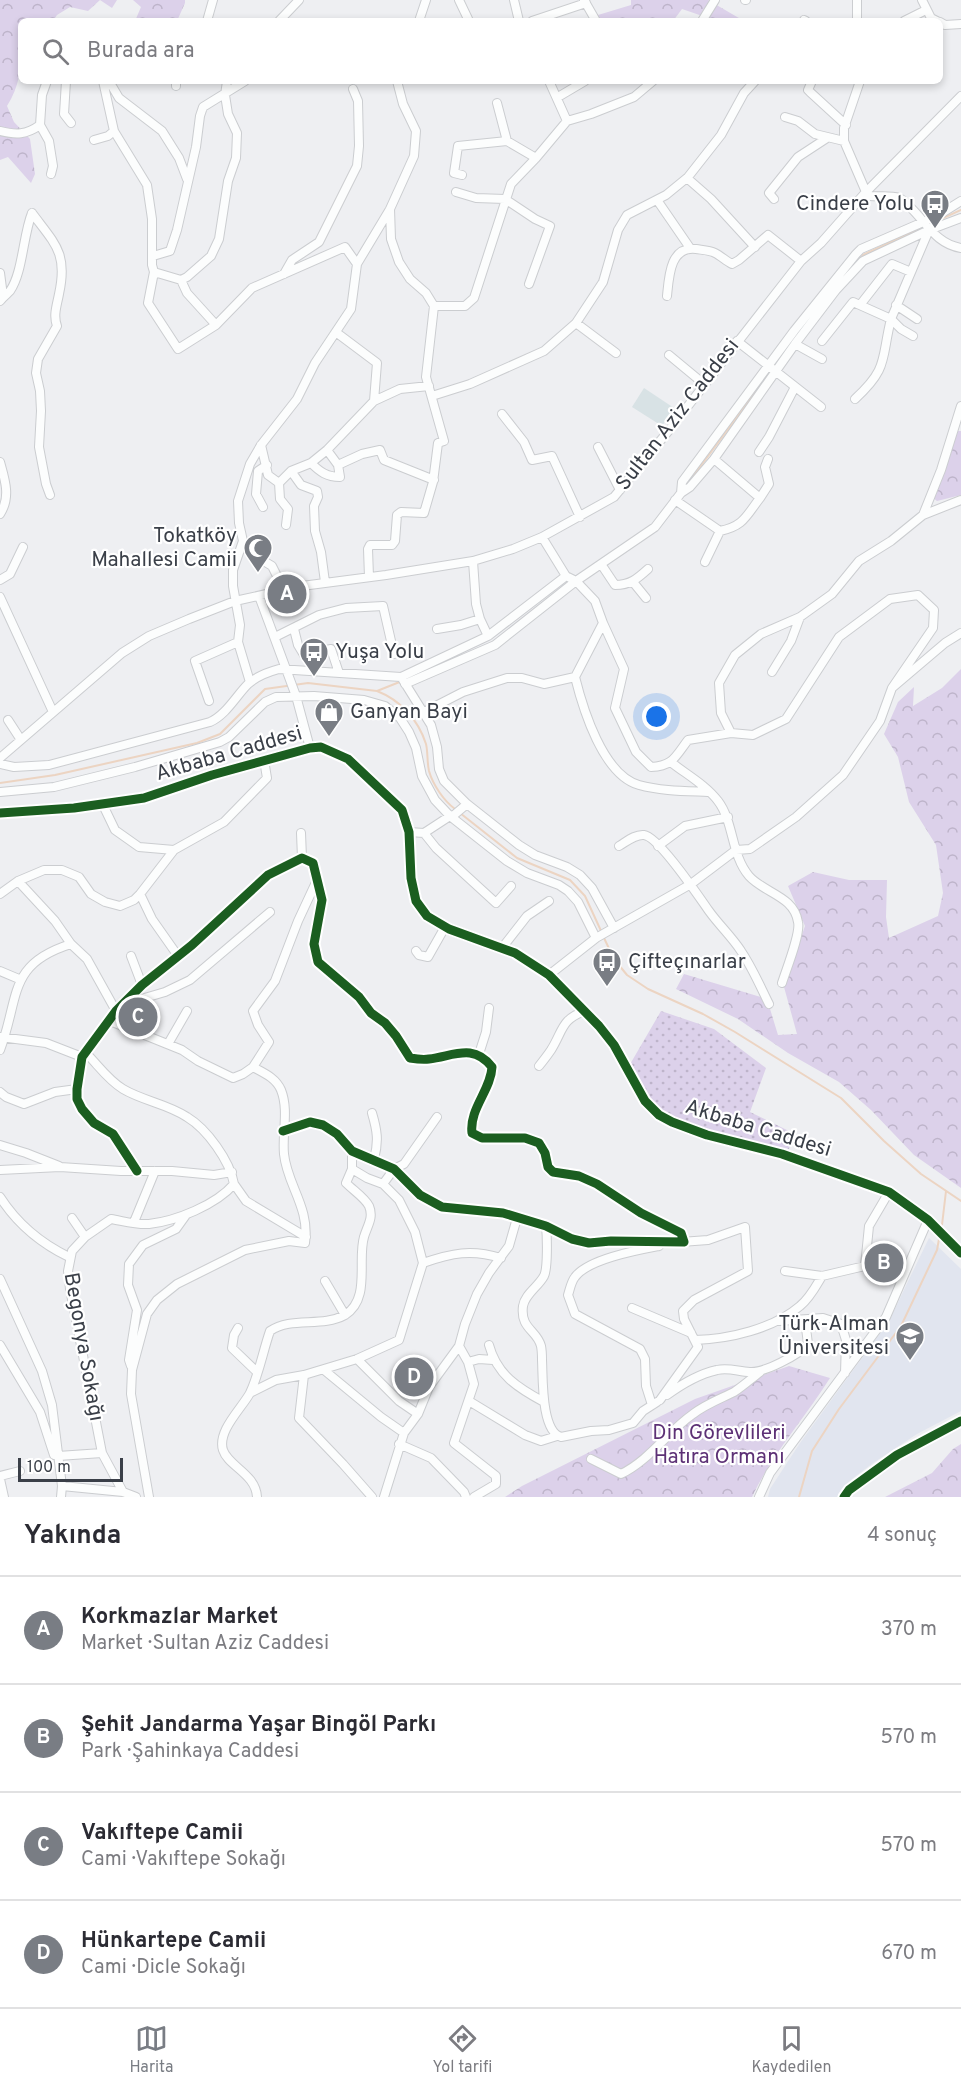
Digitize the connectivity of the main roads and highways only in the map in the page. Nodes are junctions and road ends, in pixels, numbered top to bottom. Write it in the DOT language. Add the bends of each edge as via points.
graph roads {
  1 [pos="0,813"];
  2 [pos="961,1253"];
  3 [pos="961,1421"];
  4 [pos="844,1497"];
  1 -- 2 [label="main road, Akbaba Caddesi" via="144,798 310,748 321,747 348,759 402,810 409,832 416,901 427,916 445,927 525,958 549,975 614,1045 645,1101 659,1115 707,1135 782,1154 889,1192 928,1220"];
  3 -- 4 [label="main road" via="897,1455"];
}
